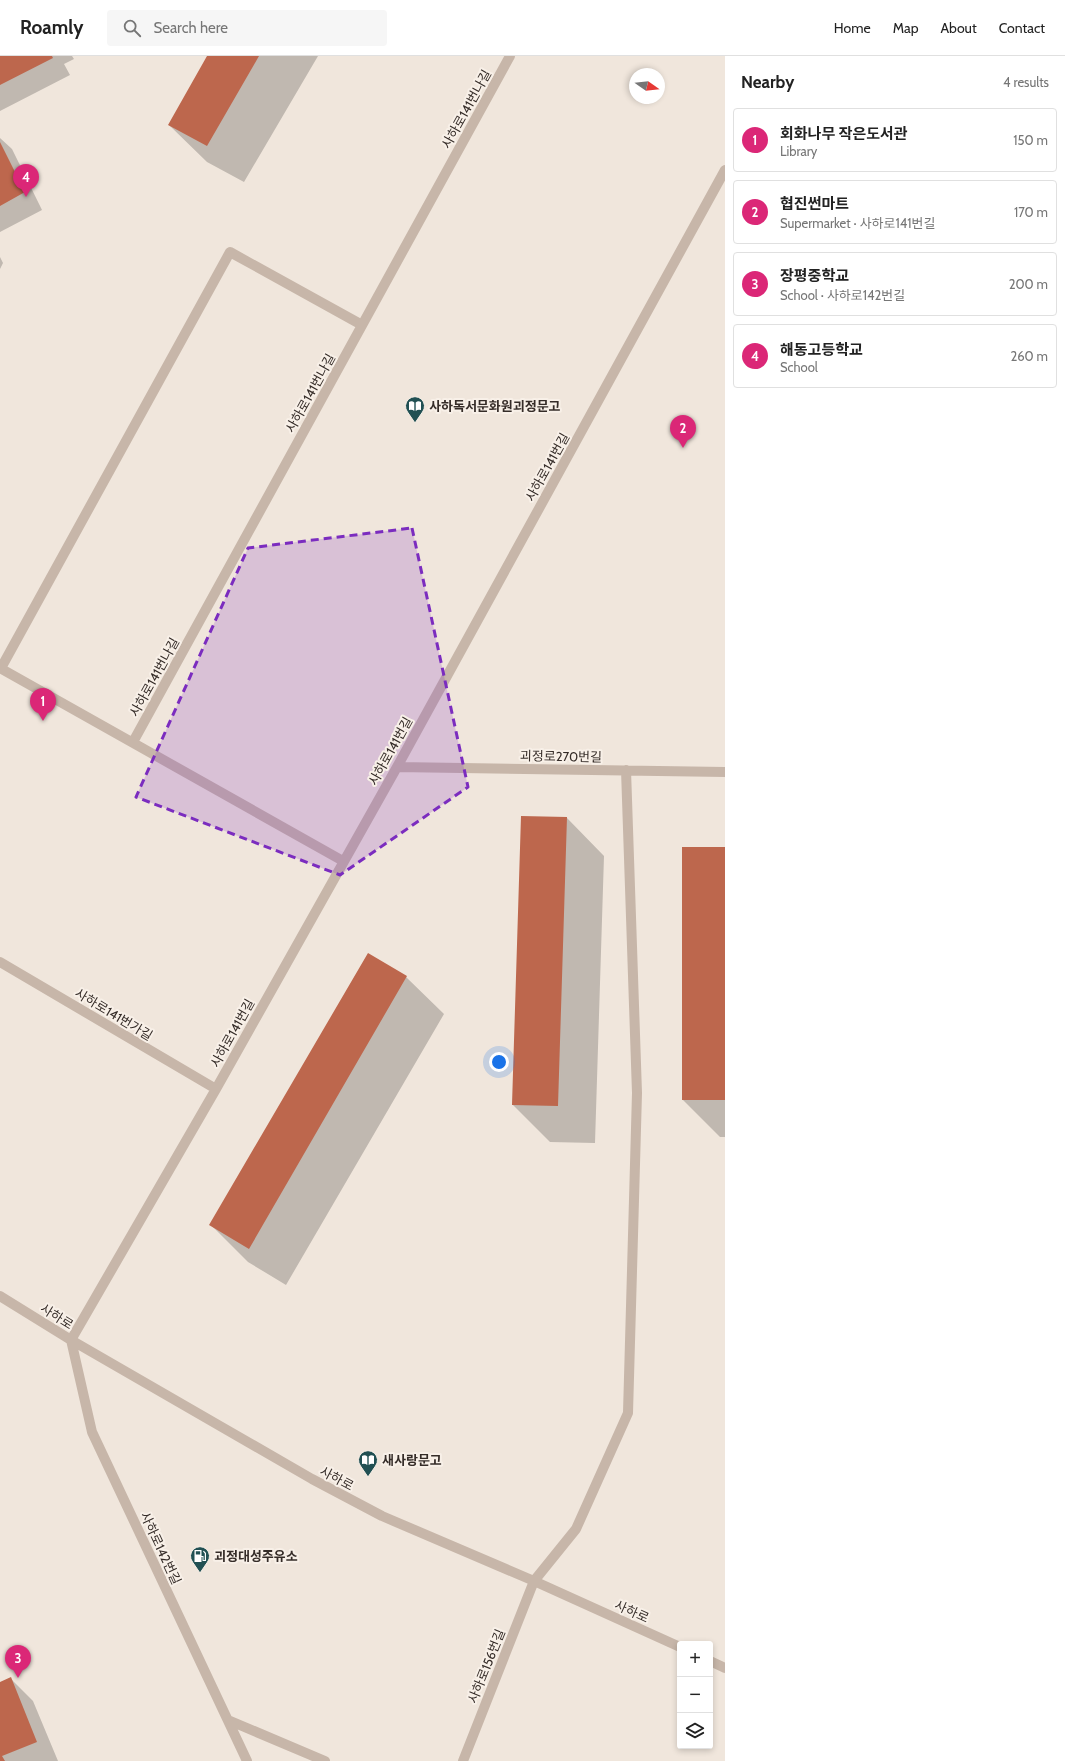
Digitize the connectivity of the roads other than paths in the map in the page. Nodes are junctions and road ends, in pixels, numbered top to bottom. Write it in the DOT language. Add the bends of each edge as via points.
graph roads {
  1 [pos="510,56"];
  2 [pos="725,170"];
  3 [pos="362,325"];
  4 [pos="1,668"];
  5 [pos="133,742"];
  6 [pos="397,767"];
  7 [pos="626,770"];
  8 [pos="725,772"];
  9 [pos="343,861"];
  10 [pos="0,962"];
  11 [pos="216,1089"];
  12 [pos="0,1296"];
  13 [pos="71,1340"];
  14 [pos="534,1581"];
  15 [pos="677,1646"];
  16 [pos="713,1662"];
  17 [pos="725,1668"];
  18 [pos="228,1720"];
  19 [pos="247,1761"];
  20 [pos="325,1761"];
  21 [pos="462,1761"];
  1 -- 3 [label="street, 사하로141번나길"];
  2 -- 6 [label="street, 사하로141번길"];
  3 -- 4 [label="street" via="230,252"];
  3 -- 5 [label="street, 사하로141번나길"];
  4 -- 5 [label="street"];
  5 -- 9 [label="street"];
  6 -- 7 [label="street, 괴정로270번길"];
  6 -- 9 [label="street, 사하로141번길"];
  7 -- 8 [label="street, 괴정로270번길"];
  7 -- 14 [label="street, 사하로156번길" via="636,1093 628,1413 576,1529"];
  9 -- 11 [label="street, 사하로141번길"];
  10 -- 11 [label="street, 사하로141번가길"];
  11 -- 13 [label="street, 사하로141번길"];
  12 -- 13 [label="street, 사하로"];
  13 -- 14 [label="street, 사하로" via="312,1479 382,1516"];
  13 -- 18 [label="street, 사하로142번길" via="92,1432"];
  14 -- 15 [label="street, 사하로"];
  14 -- 21 [label="street, 사하로156번길"];
  16 -- 17 [label="street"];
  18 -- 19 [label="street, 사하로142번길"];
  18 -- 20 [label="street"];
}
